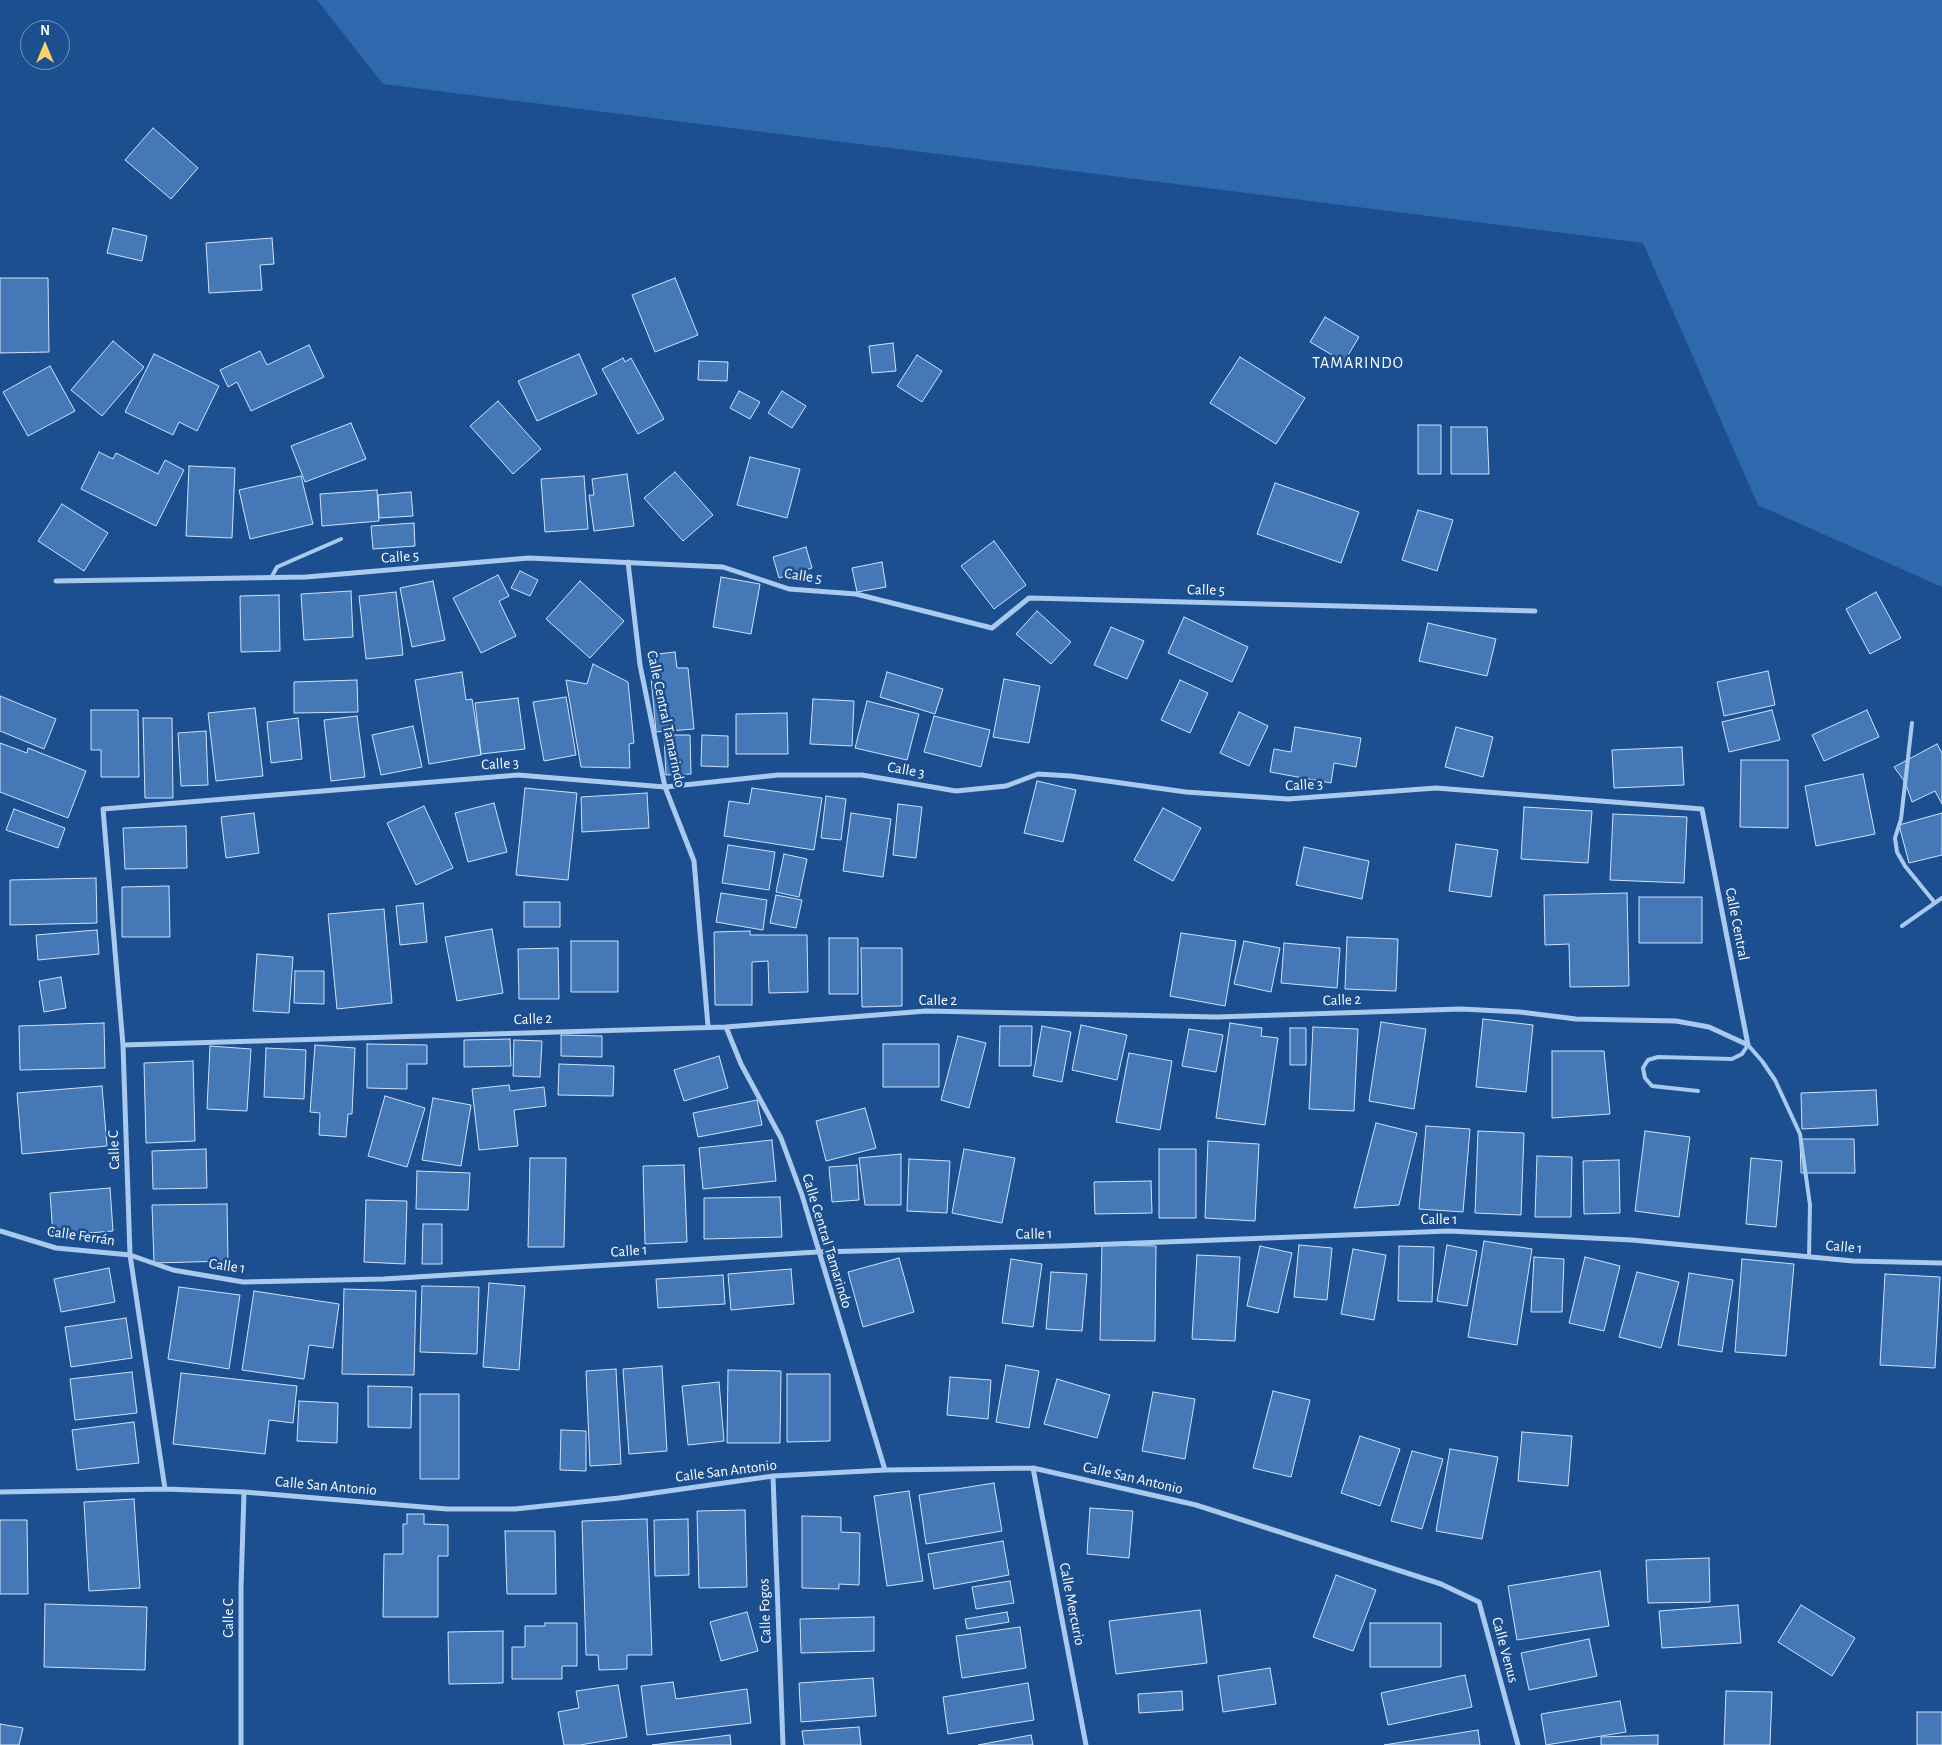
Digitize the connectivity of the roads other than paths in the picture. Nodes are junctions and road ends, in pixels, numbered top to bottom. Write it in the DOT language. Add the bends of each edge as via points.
graph roads {
  1 [pos="341,539"];
  2 [pos="628,562"];
  3 [pos="271,578"];
  4 [pos="56,581"];
  5 [pos="1535,611"];
  6 [pos="1912,723"];
  7 [pos="665,787"];
  8 [pos="103,808"];
  9 [pos="1702,808"];
  10 [pos="1942,898"];
  11 [pos="1935,903"];
  12 [pos="1902,926"];
  13 [pos="708,1026"];
  14 [pos="726,1027"];
  15 [pos="123,1044"];
  16 [pos="1748,1045"];
  17 [pos="1698,1091"];
  18 [pos="0,1231"];
  19 [pos="817,1252"];
  20 [pos="130,1255"];
  21 [pos="1809,1257"];
  22 [pos="1942,1263"];
  23 [pos="1033,1468"];
  24 [pos="886,1470"];
  25 [pos="773,1476"];
  26 [pos="165,1489"];
  27 [pos="0,1492"];
  28 [pos="244,1492"];
  29 [pos="1441,1584"];
  30 [pos="241,1745"];
  31 [pos="783,1745"];
  32 [pos="1086,1745"];
  33 [pos="1518,1745"];
  1 -- 3 [label="lane" via="277,566"];
  2 -- 3 [label="street, Calle 5" via="529,558"];
  2 -- 5 [label="street, Calle 5" via="723,566 789,589 856,594 992,628 1029,598"];
  2 -- 7 [label="street, Calle Central Tamarindo" via="640,666"];
  3 -- 4 [label="street, Calle 5"];
  6 -- 11 [label="lane" via="1896,838 1897,852"];
  7 -- 8 [label="street, Calle 3" via="518,775"];
  7 -- 9 [label="street, Calle 3" via="778,775 862,775 956,791 1006,786 1038,774 1186,792 1288,799 1436,788"];
  7 -- 13 [label="street, Calle Central Tamarindo" via="694,861"];
  8 -- 15 [label="street, Calle C"];
  9 -- 16 [label="street, Calle Central"];
  10 -- 11 [label="lane"];
  11 -- 12 [label="lane"];
  13 -- 14 [label="street, Calle 2"];
  13 -- 15 [label="street, Calle 2"];
  14 -- 16 [label="street, Calle 2" via="926,1011 1217,1017 1461,1009 1584,1019 1676,1022 1709,1027"];
  14 -- 19 [label="street, Calle Central Tamarindo" via="741,1064 781,1138 802,1195"];
  15 -- 20 [label="street, Calle C"];
  16 -- 17 [label="lane" via="1742,1054 1732,1059 1658,1057 1648,1060 1643,1068 1645,1078 1652,1086"];
  16 -- 21 [label="lane" via="1776,1080 1800,1134 1810,1205"];
  18 -- 20 [label="street, Calle Ferrán" via="56,1248"];
  19 -- 20 [label="street, Calle 1" via="384,1279 243,1282 173,1270"];
  19 -- 21 [label="street, Calle 1" via="1449,1231 1632,1240"];
  19 -- 24 [label="street, Calle Central Tamarindo"];
  20 -- 26 [label="street, Calle C"];
  21 -- 22 [label="street, Calle 1" via="1880,1263"];
  23 -- 24 [label="street, Calle San Antonio"];
  23 -- 29 [label="street, Calle San Antonio" via="1196,1505"];
  23 -- 32 [label="street, Calle Mercurio"];
  24 -- 25 [label="street, Calle San Antonio"];
  25 -- 28 [label="street, Calle San Antonio" via="515,1509 447,1509"];
  25 -- 31 [label="street, Calle Fogos"];
  26 -- 27 [label="street, Calle San Antonio"];
  26 -- 28 [label="street, Calle San Antonio"];
  28 -- 30 [label="street, Calle C"];
  29 -- 33 [label="street, Calle Venus" via="1479,1602"];
}
